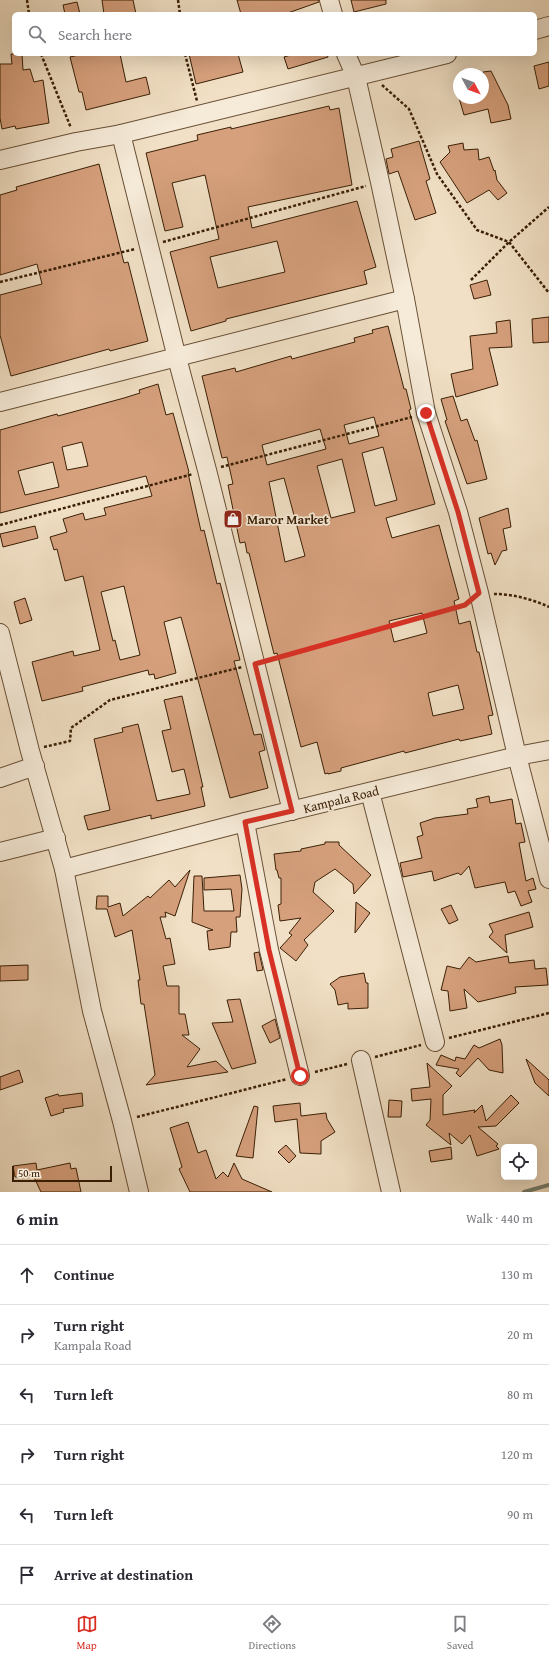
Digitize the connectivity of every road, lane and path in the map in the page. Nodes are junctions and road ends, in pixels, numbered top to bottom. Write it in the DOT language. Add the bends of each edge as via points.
graph roads {
  1 [pos="27,0"];
  2 [pos="178,0"];
  3 [pos="329,0"];
  4 [pos="29,12"];
  5 [pos="180,12"];
  6 [pos="332,12"];
  7 [pos="549,26"];
  8 [pos="537,29"];
  9 [pos="42,56"];
  10 [pos="185,56"];
  11 [pos="348,56"];
  12 [pos="439,56"];
  13 [pos="363,75"];
  14 [pos="200,115"];
  15 [pos="121,134"];
  16 [pos="76,142"];
  17 [pos="0,160"];
  18 [pos="380,182"];
  19 [pos="549,207"];
  20 [pos="508,242"];
  21 [pos="149,245"];
  22 [pos="471,280"];
  23 [pos="0,282"];
  24 [pos="549,293"];
  25 [pos="405,299"];
  26 [pos="177,358"];
  27 [pos="0,402"];
  28 [pos="479,593"];
  29 [pos="549,608"];
  30 [pos="0,632"];
  31 [pos="255,664"];
  32 [pos="549,750"];
  33 [pos="517,756"];
  34 [pos="33,758"];
  35 [pos="0,778"];
  36 [pos="370,792"];
  37 [pos="292,811"];
  38 [pos="245,822"];
  39 [pos="56,838"];
  40 [pos="0,852"];
  41 [pos="64,868"];
  42 [pos="549,879"];
  43 [pos="549,1013"];
  44 [pos="435,1042"];
  45 [pos="361,1060"];
  46 [pos="300,1076"];
  47 [pos="122,1121"];
  48 [pos="139,1192"];
  49 [pos="391,1192"];
  1 -- 4 [label="path"];
  2 -- 5 [label="path"];
  3 -- 6 [label="street"];
  7 -- 8 [label="street"];
  9 -- 16 [label="path"];
  10 -- 14 [label="path"];
  11 -- 13 [label="street"];
  12 -- 13 [label="street"];
  13 -- 14 [label="street"];
  13 -- 18 [label="street"];
  13 -- 20 [label="path" via="409,109 437,174 477,230"];
  14 -- 15 [label="street"];
  15 -- 16 [label="street"];
  15 -- 21 [label="street"];
  16 -- 17 [label="street"];
  18 -- 21 [label="path"];
  18 -- 25 [label="street"];
  19 -- 20 [label="path"];
  20 -- 22 [label="path"];
  20 -- 24 [label="path"];
  21 -- 23 [label="path"];
  21 -- 26 [label="street"];
  25 -- 26 [label="street"];
  25 -- 28 [label="street" via="426,413 458,512"];
  26 -- 27 [label="street"];
  26 -- 31 [label="street"];
  28 -- 29 [label="path" via="505,594 539,602"];
  28 -- 31 [label="path" via="465,605"];
  28 -- 33 [label="street"];
  30 -- 34 [label="street"];
  31 -- 34 [label="path" via="110,700 71,728 70,741"];
  31 -- 37 [label="street"];
  32 -- 33 [label="street, Kampala Road"];
  33 -- 36 [label="street, Kampala Road"];
  33 -- 42 [label="street"];
  34 -- 35 [label="street"];
  34 -- 39 [label="street"];
  36 -- 37 [label="street, Kampala Road"];
  36 -- 44 [label="street"];
  37 -- 38 [label="street, Kampala Road"];
  38 -- 41 [label="street, Kampala Road"];
  38 -- 46 [label="street" via="269,950"];
  39 -- 40 [label="street"];
  39 -- 41 [label="street"];
  41 -- 47 [label="street" via="92,1011"];
  43 -- 44 [label="path"];
  44 -- 45 [label="path"];
  45 -- 46 [label="path"];
  45 -- 49 [label="street"];
  46 -- 47 [label="path"];
  47 -- 48 [label="street"];
}
